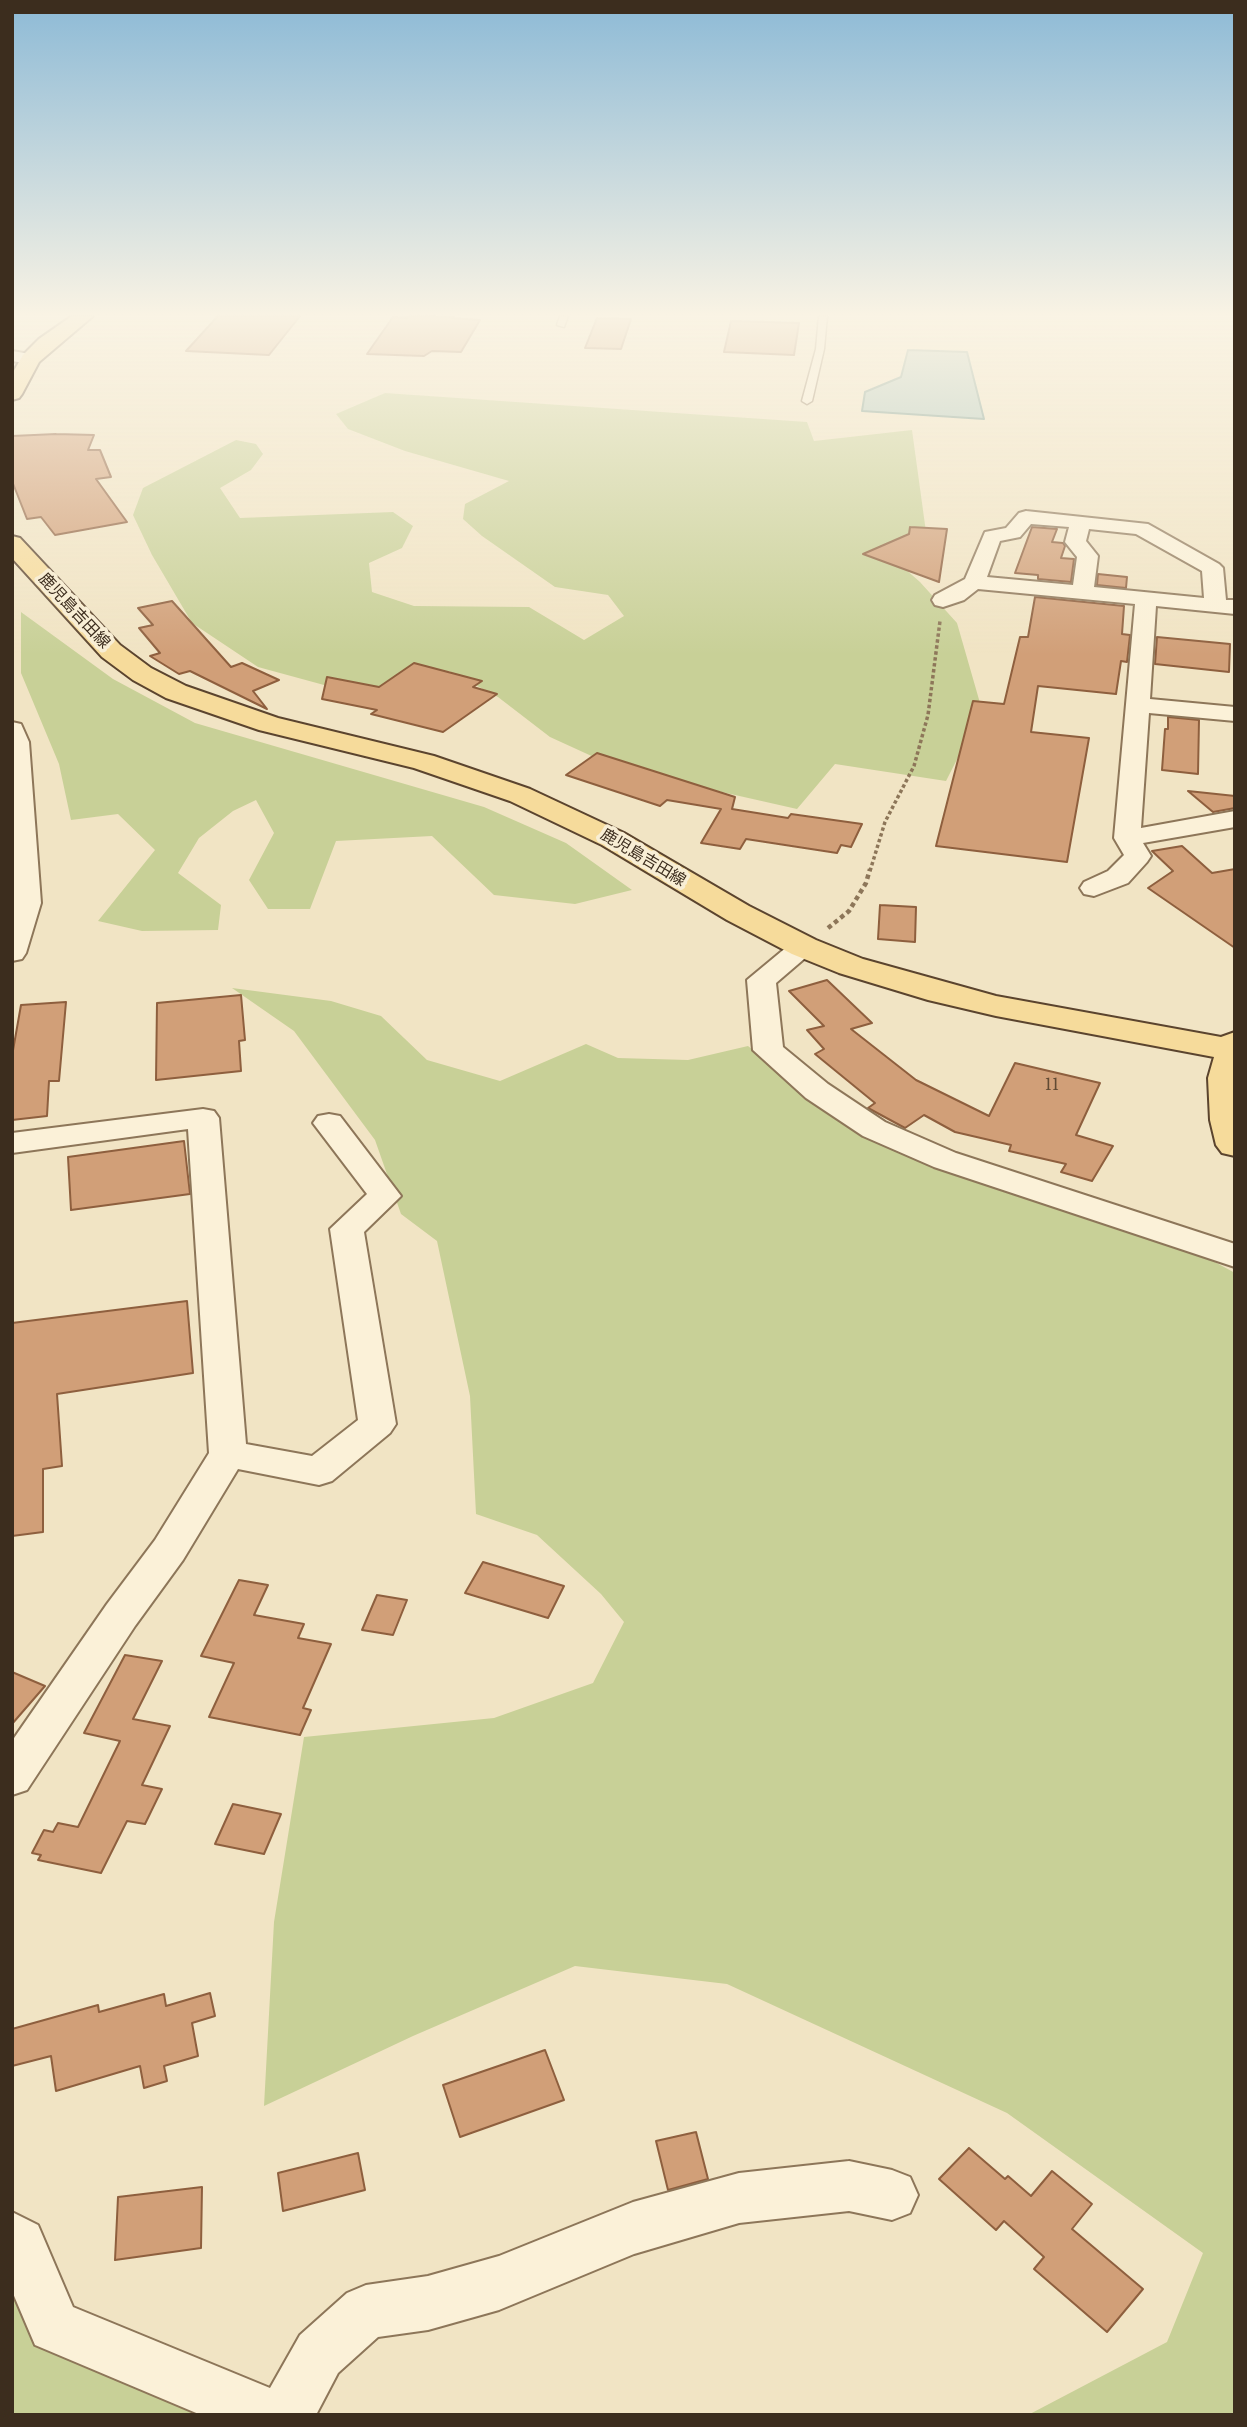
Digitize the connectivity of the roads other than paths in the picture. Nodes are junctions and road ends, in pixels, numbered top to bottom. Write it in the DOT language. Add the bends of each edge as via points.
graph roads {
  1 [pos="1082,522"];
  2 [pos="12,543"];
  3 [pos="974,582"];
  4 [pos="1083,592"];
  5 [pos="1146,598"];
  6 [pos="943,600"];
  7 [pos="1226,606"];
  8 [pos="1136,705"];
  9 [pos="1235,713"];
  10 [pos="12,729"];
  11 [pos="1235,819"];
  12 [pos="1127,838"];
  13 [pos="19,882"];
  14 [pos="1094,888"];
  15 [pos="804,947"];
  16 [pos="12,953"];
  17 [pos="1233,1046"];
  18 [pos="329,1123"];
  19 [pos="12,1143"];
  20 [pos="1235,1145"];
  21 [pos="1235,1256"];
  22 [pos="228,1454"];
  23 [pos="12,1777"];
  24 [pos="892,2194"];
  25 [pos="12,2238"];
  26 [pos="268,2415"];
  27 [pos="286,2415"];
  1 -- 3 [label="street" via="1026,517 1013,533 992,536"];
  1 -- 4 [label="street" via="1074,542 1088,556"];
  1 -- 7 [label="street" via="1141,528 1212,568"];
  2 -- 15 [label="main road, 鹿児島吉田線" via="111,652 176,692 269,724 424,762 520,794 613,839 685,884"];
  3 -- 4 [label="street"];
  3 -- 6 [label="street"];
  4 -- 5 [label="street"];
  5 -- 7 [label="street"];
  5 -- 8 [label="street"];
  8 -- 9 [label="street"];
  8 -- 12 [label="street"];
  10 -- 13 [label="street" via="17,742"];
  11 -- 12 [label="street"];
  12 -- 14 [label="street" via="1138,856 1118,877"];
  13 -- 16 [label="street" via="27,903"];
  15 -- 17 [label="main road, 鹿児島吉田線" via="851,967 940,993 1067,1020"];
  15 -- 21 [label="street" via="761,980 768,1050 817,1091 874,1129 945,1160"];
  17 -- 20 [label="main road, 鹿児島吉田線" via="1226,1078 1228,1120"];
  18 -- 22 [label="street" via="384,1196 347,1229 377,1424 319,1471"];
  19 -- 22 [label="street" via="203,1118"];
  22 -- 23 [label="street" via="169,1550"];
  24 -- 27 [label="street" via="849,2186 739,2198 633,2228 499,2283 428,2303 366,2312 318,2354"];
  25 -- 26 [label="street" via="19,2244 54,2326"];
}
